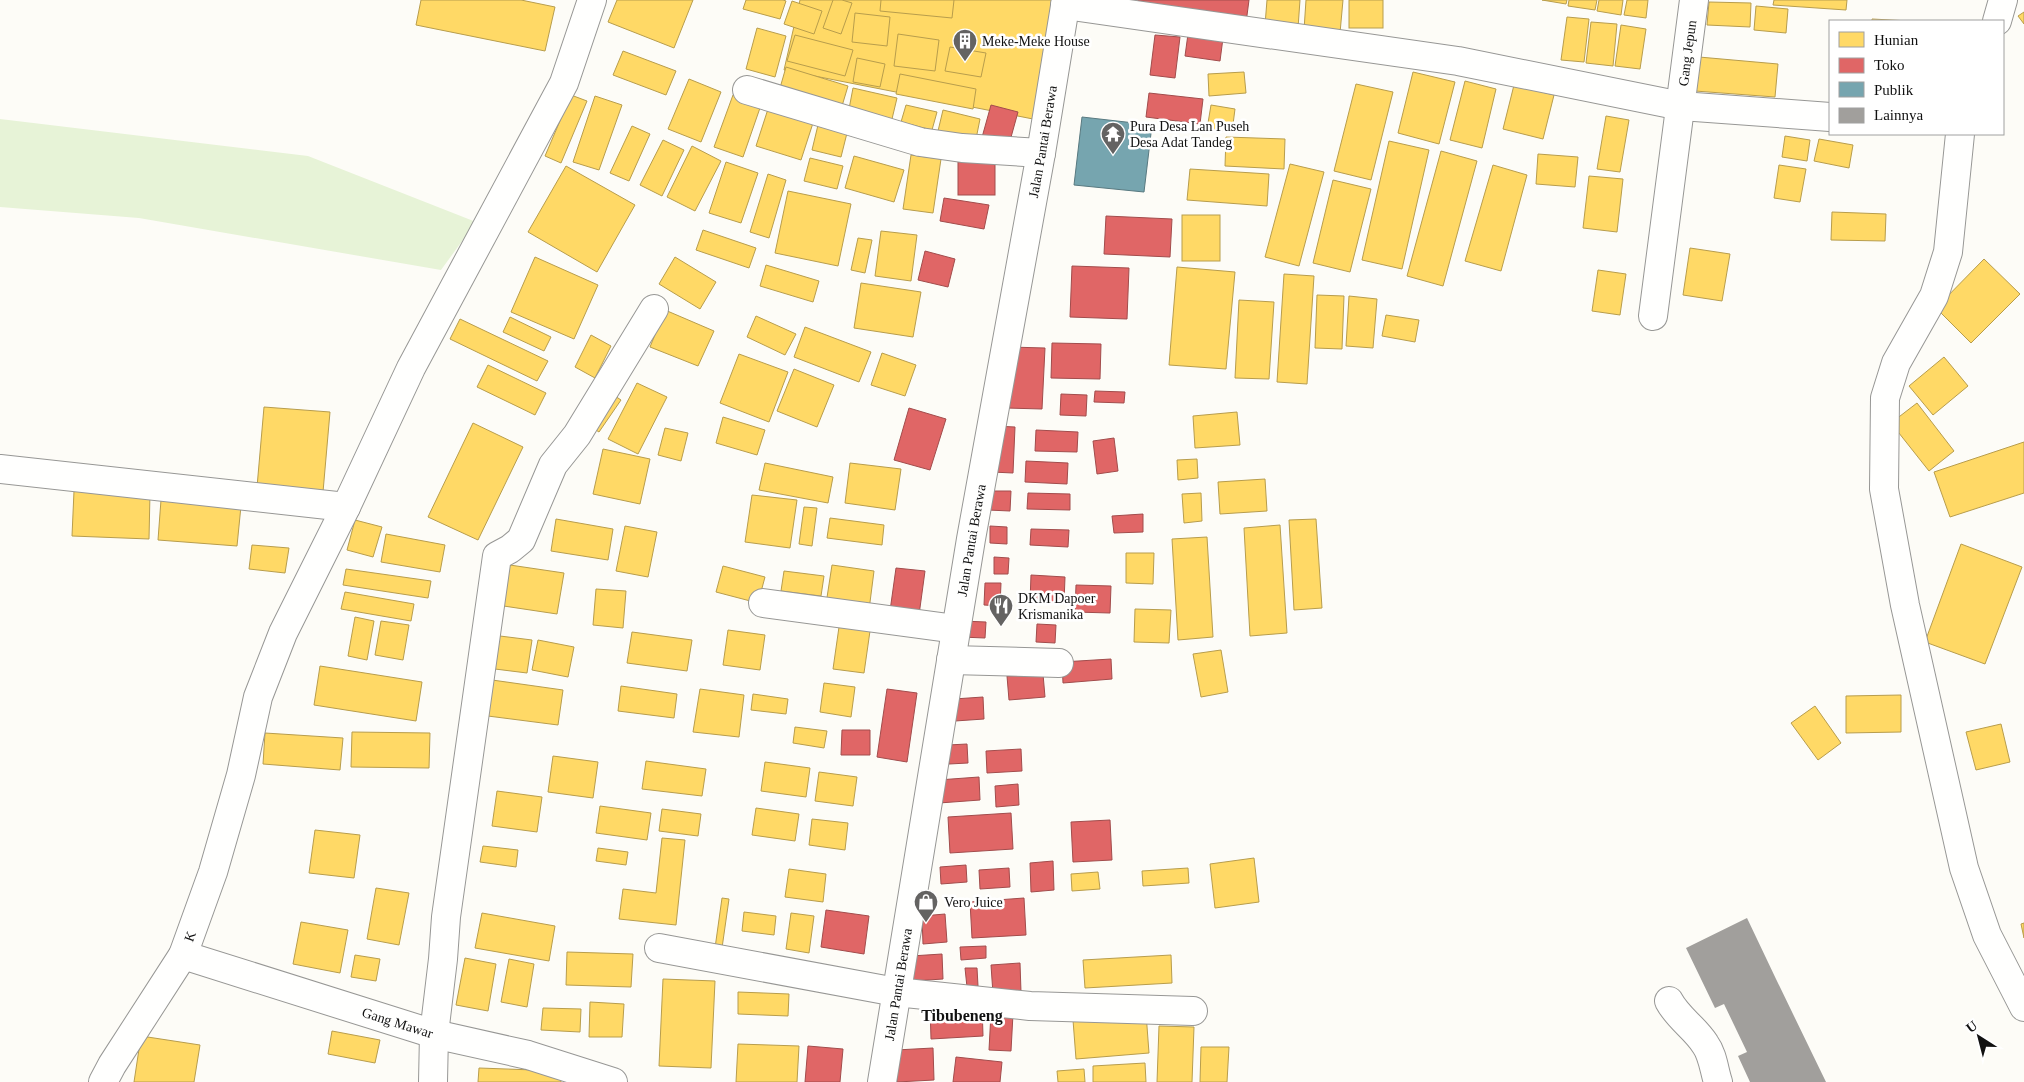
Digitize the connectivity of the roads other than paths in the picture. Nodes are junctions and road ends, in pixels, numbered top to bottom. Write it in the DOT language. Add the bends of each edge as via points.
graph roads {
  1 [pos="592,0"];
  2 [pos="1694,0"];
  3 [pos="2003,0"];
  4 [pos="1066,2"];
  5 [pos="1997,20"];
  6 [pos="747,90"];
  7 [pos="1680,106"];
  8 [pos="1829,117"];
  9 [pos="1960,135"];
  10 [pos="1041,153"];
  11 [pos="654,309"];
  12 [pos="1653,316"];
  13 [pos="0,469"];
  14 [pos="346,507"];
  15 [pos="763,603"];
  16 [pos="956,629"];
  17 [pos="951,660"];
  18 [pos="1059,663"];
  19 [pos="659,948"];
  20 [pos="183,955"];
  21 [pos="896,992"];
  22 [pos="1669,1000"];
  23 [pos="2024,1007"];
  24 [pos="1193,1011"];
  25 [pos="434,1034"];
  26 [pos="103,1082"];
  27 [pos="433,1082"];
  28 [pos="613,1082"];
  29 [pos="882,1082"];
  30 [pos="1718,1082"];
  1 -- 14 [label="street, K" via="564,83 411,368"];
  2 -- 7 [label="street, Gang Jepun"];
  3 -- 5 [label="street"];
  4 -- 7 [label="street" via="1458,61"];
  4 -- 10 [label="street, Jalan Pantai Berawa"];
  6 -- 10 [label="street" via="920,142"];
  7 -- 8 [label="street"];
  7 -- 12 [label="street, Gang Jepun"];
  9 -- 23 [label="street" via="1948,252 1934,296 1896,363 1885,398 1884,489 1905,605 1964,868 1987,935"];
  10 -- 16 [label="street, Jalan Pantai Berawa"];
  11 -- 25 [label="street" via="577,435 553,465 521,540 497,556 447,907"];
  13 -- 14 [label="street"];
  14 -- 20 [label="street, K" via="283,633 258,697 241,775 213,872"];
  15 -- 16 [label="street"];
  16 -- 17 [label="street, Jalan Pantai Berawa"];
  17 -- 18 [label="street"];
  17 -- 21 [label="street, Jalan Pantai Berawa"];
  19 -- 21 [label="street"];
  20 -- 25 [label="street, Gang Mawar"];
  20 -- 26 [label="street, K"];
  21 -- 24 [label="street" via="1030,1006"];
  21 -- 29 [label="street, Jalan Pantai Berawa"];
  22 -- 30 [label="street" via="1705,1043"];
  25 -- 27 [label="street"];
  25 -- 28 [label="street, Gang Mawar" via="528,1056"];
}
